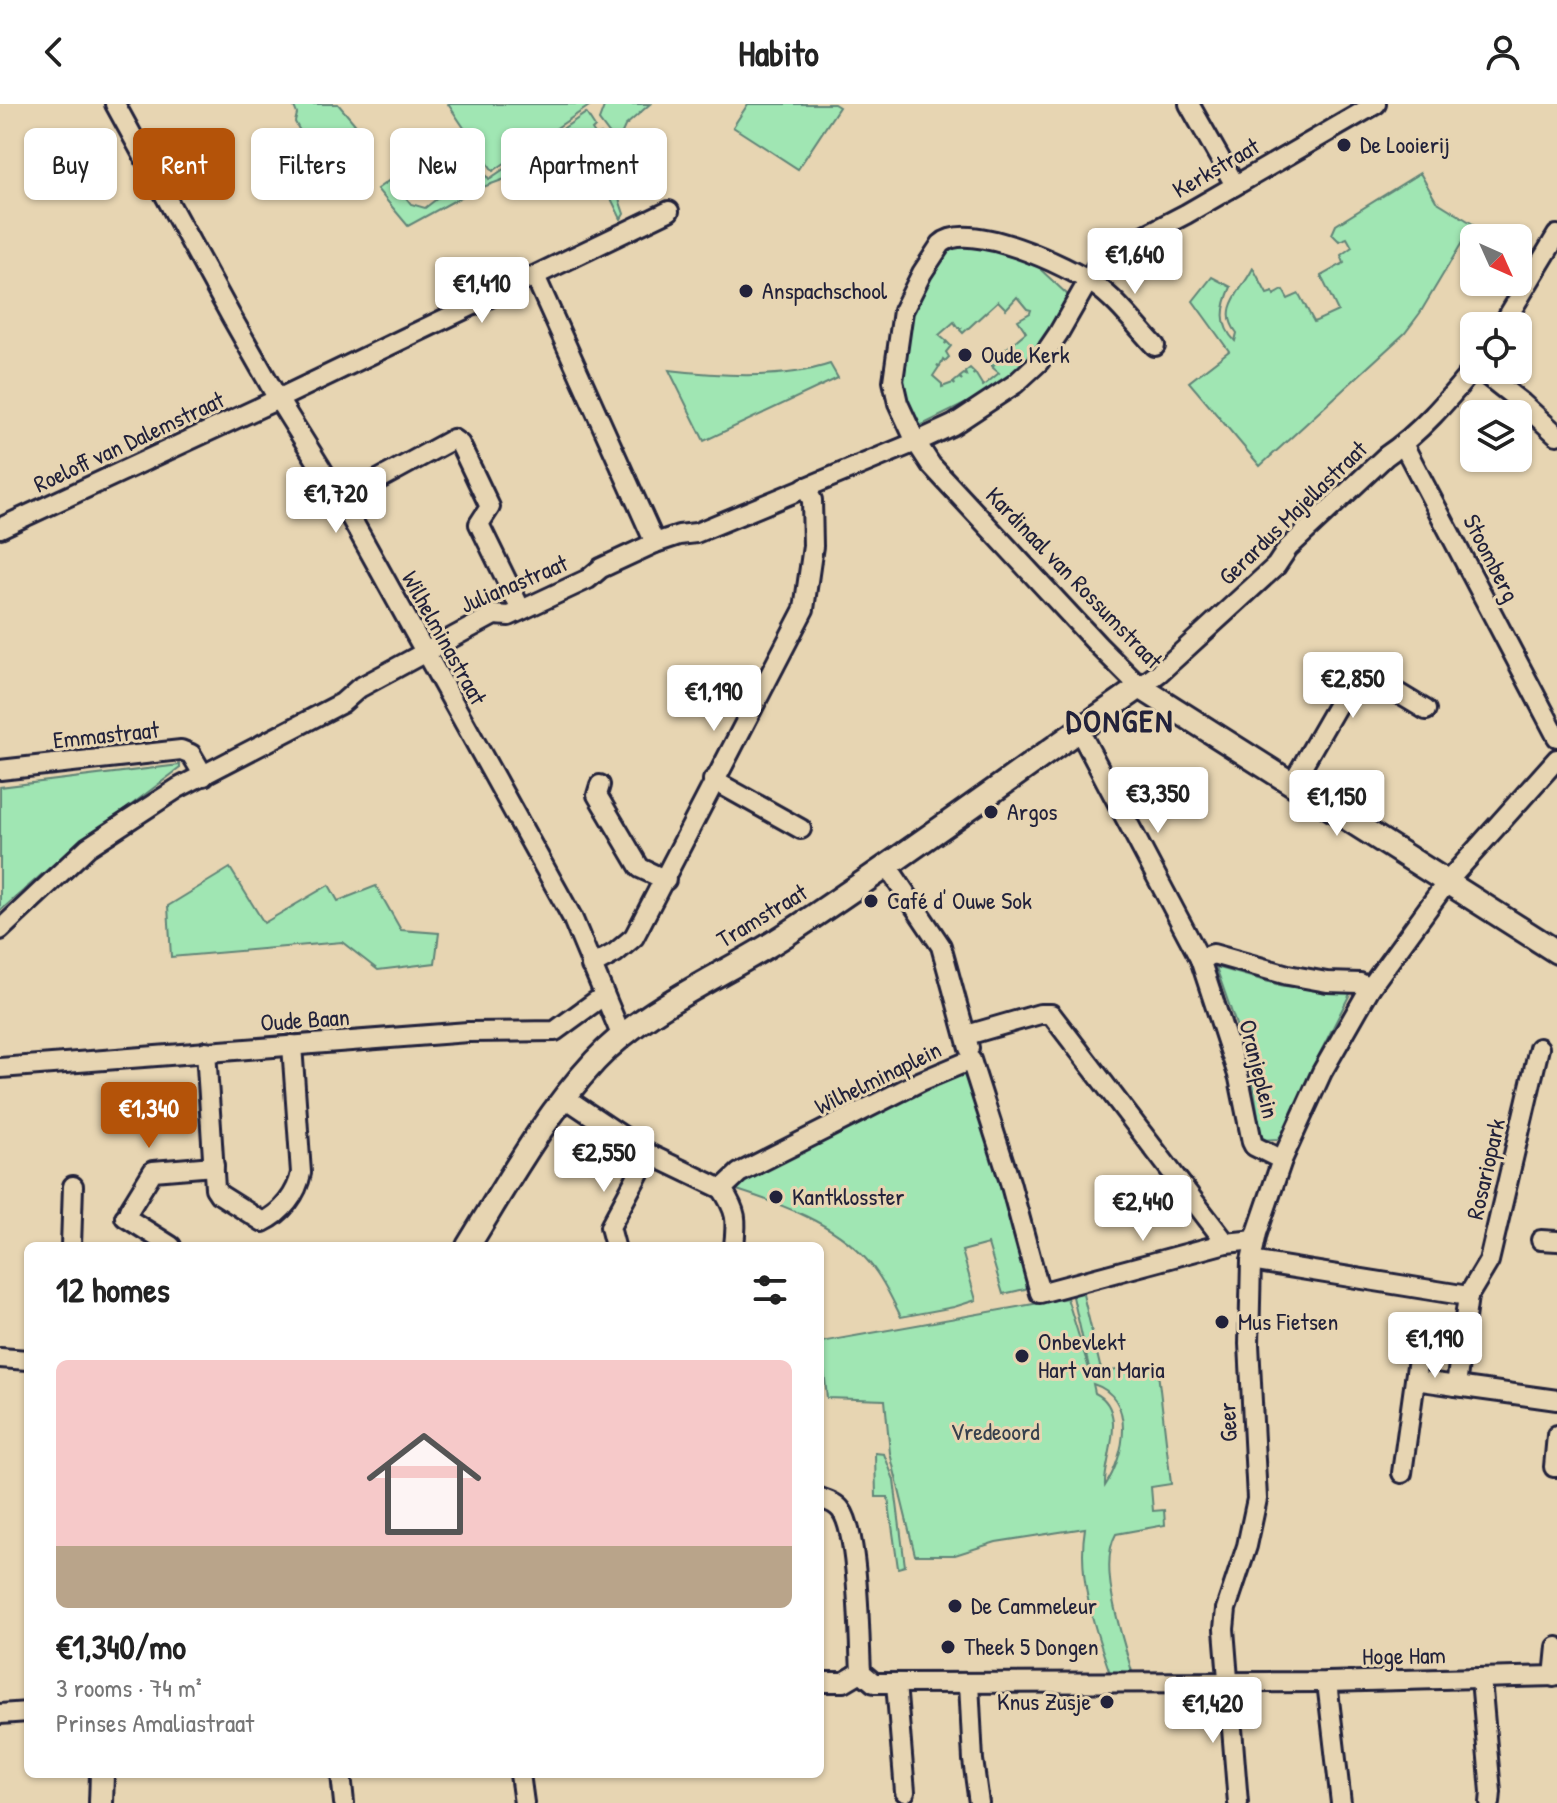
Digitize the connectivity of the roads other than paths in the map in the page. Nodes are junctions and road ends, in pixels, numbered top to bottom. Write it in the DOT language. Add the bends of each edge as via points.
graph roads {
  1 [pos="115,104"];
  2 [pos="1189,104"];
  3 [pos="1376,104"];
  4 [pos="1235,185"];
  5 [pos="669,211"];
  6 [pos="1557,235"];
  7 [pos="535,276"];
  8 [pos="1088,281"];
  9 [pos="1510,312"];
  10 [pos="1155,346"];
  11 [pos="1461,384"];
  12 [pos="1498,384"];
  13 [pos="278,399"];
  14 [pos="1557,435"];
  15 [pos="916,442"];
  16 [pos="1403,444"];
  17 [pos="805,487"];
  18 [pos="341,500"];
  19 [pos="0,528"];
  20 [pos="655,543"];
  21 [pos="521,610"];
  22 [pos="425,652"];
  23 [pos="1140,687"];
  24 [pos="1426,710"];
  25 [pos="1079,730"];
  26 [pos="1557,737"];
  27 [pos="1557,759"];
  28 [pos="0,770"];
  29 [pos="204,776"];
  30 [pos="713,780"];
  31 [pos="1293,782"];
  32 [pos="600,785"];
  33 [pos="801,829"];
  34 [pos="888,867"];
  35 [pos="666,880"];
  36 [pos="1447,882"];
  37 [pos="0,930"];
  38 [pos="1557,952"];
  39 [pos="1200,959"];
  40 [pos="591,966"];
  41 [pos="1370,988"];
  42 [pos="603,996"];
  43 [pos="967,1035"];
  44 [pos="622,1037"];
  45 [pos="292,1045"];
  46 [pos="1539,1048"];
  47 [pos="206,1051"];
  48 [pos="971,1060"];
  49 [pos="0,1068"];
  50 [pos="564,1097"];
  51 [pos="649,1154"];
  52 [pos="1282,1160"];
  53 [pos="214,1166"];
  54 [pos="73,1186"];
  55 [pos="722,1189"];
  56 [pos="1255,1240"];
  57 [pos="71,1242"];
  58 [pos="166,1242"];
  59 [pos="470,1242"];
  60 [pos="614,1242"];
  61 [pos="734,1242"];
  62 [pos="1226,1243"];
  63 [pos="1251,1261"];
  64 [pos="1468,1296"];
  65 [pos="1419,1351"];
  66 [pos="0,1358"];
  67 [pos="24,1360"];
  68 [pos="1415,1380"];
  69 [pos="1456,1386"];
  70 [pos="1557,1400"];
  71 [pos="1557,1435"];
  72 [pos="1557,1467"];
  73 [pos="1402,1473"];
  74 [pos="824,1500"];
  75 [pos="1557,1647"];
  76 [pos="861,1672"];
  77 [pos="1555,1676"];
  78 [pos="1481,1679"];
  79 [pos="824,1682"];
  80 [pos="1229,1682"];
  81 [pos="1327,1682"];
  82 [pos="896,1683"];
  83 [pos="969,1683"];
  84 [pos="24,1712"];
  85 [pos="0,1714"];
  86 [pos="102,1778"];
  87 [pos="341,1778"];
  88 [pos="521,1778"];
  89 [pos="905,1792"];
  90 [pos="101,1803"];
  91 [pos="344,1803"];
  92 [pos="524,1803"];
  93 [pos="979,1803"];
  94 [pos="1238,1803"];
  95 [pos="1341,1803"];
  96 [pos="1490,1803"];
  1 -- 13 [label="street, Wilhelminastraat"];
  2 -- 4 [label="street"];
  3 -- 4 [label="street, Kerkstraat"];
  4 -- 8 [label="street, Kerkstraat" via="1107,255"];
  5 -- 7 [label="street, Roeloff van Dalemstraat"];
  6 -- 9 [label="street"];
  7 -- 13 [label="street, Roeloff van Dalemstraat"];
  7 -- 20 [label="street"];
  8 -- 10 [label="street"];
  8 -- 15 [label="street, Kerkstraat" via="1039,362 953,425"];
  8 -- 15 [label="street" via="1052,259 979,238 947,238 905,306 896,355 895,392"];
  11 -- 16 [label="street, Gerardus Majellastraat"];
  12 -- 14 [label="street"];
  13 -- 18 [label="street, Wilhelminastraat"];
  13 -- 19 [label="street, Roeloff van Dalemstraat"];
  15 -- 17 [label="street, Julianastraat"];
  15 -- 23 [label="street, Kardinaal van Rossumstraat" via="1018,561"];
  16 -- 23 [label="street, Gerardus Majellastraat"];
  16 -- 26 [label="street, Stoomberg"];
  17 -- 20 [label="street, Julianastraat" via="696,533"];
  17 -- 30 [label="street" via="812,500 813,546 804,609"];
  18 -- 21 [label="street" via="453,439 490,507 479,524"];
  18 -- 22 [label="street, Wilhelminastraat"];
  20 -- 21 [label="street, Julianastraat"];
  21 -- 22 [label="street, Julianastraat" via="494,615"];
  22 -- 29 [label="street, Julianastraat"];
  22 -- 40 [label="street, Wilhelminastraat" via="572,917"];
  23 -- 25 [label="street, Tramstraat"];
  23 -- 31 [label="street, Kardinaal van Rossumstraat"];
  24 -- 31 [label="street" via="1358,669"];
  25 -- 34 [label="street, Tramstraat"];
  25 -- 39 [label="street"];
  27 -- 36 [label="street"];
  28 -- 29 [label="street, Emmastraat" via="181,750 191,754"];
  29 -- 37 [label="street, Julianastraat" via="88,847"];
  30 -- 33 [label="street"];
  30 -- 35 [label="street"];
  31 -- 36 [label="street, Kardinaal van Rossumstraat"];
  32 -- 35 [label="street" via="597,795 640,868"];
  34 -- 43 [label="street" via="941,946"];
  34 -- 44 [label="street, Tramstraat"];
  35 -- 40 [label="street" via="634,937"];
  36 -- 38 [label="street, Kardinaal van Rossumstraat"];
  36 -- 41 [label="street, Oranjeplein"];
  39 -- 41 [label="street" via="1213,954 1288,975"];
  39 -- 52 [label="street, Oranjeplein" via="1239,1078 1252,1142"];
  40 -- 42 [label="street, Wilhelminastraat"];
  41 -- 52 [label="street, Oranjeplein" via="1322,1072"];
  42 -- 44 [label="street, Wilhelminastraat"];
  42 -- 45 [label="street, Oude Baan" via="555,1031"];
  43 -- 48 [label="street"];
  43 -- 62 [label="street" via="1051,1014"];
  44 -- 50 [label="street, Tramstraat"];
  45 -- 47 [label="street, Oude Baan"];
  45 -- 53 [label="street" via="299,1183 278,1215 263,1222 219,1194"];
  46 -- 64 [label="street, Rosariopark" via="1489,1261"];
  47 -- 49 [label="street, Oude Baan"];
  47 -- 53 [label="street"];
  48 -- 55 [label="street, Wilhelminaplein" via="739,1173"];
  48 -- 62 [label="street, Wilhelminaplein" via="1040,1293"];
  50 -- 51 [label="street"];
  50 -- 59 [label="street, Tramstraat"];
  51 -- 55 [label="street"];
  51 -- 60 [label="street" via="610,1227"];
  52 -- 56 [label="street, Geer"];
  53 -- 58 [label="street" via="153,1171 127,1213"];
  54 -- 57 [label="street"];
  55 -- 61 [label="street" via="737,1219"];
  56 -- 62 [label="street"];
  56 -- 63 [label="street, Geer"];
  63 -- 64 [label="street"];
  63 -- 80 [label="street, Geer" via="1249,1344 1257,1499 1226,1609"];
  64 -- 69 [label="street, Rosariopark"];
  65 -- 68 [label="street"];
  66 -- 67 [label="street"];
  68 -- 69 [label="street"];
  68 -- 73 [label="street"];
  69 -- 70 [label="street"];
  71 -- 72 [label="street"];
  74 -- 76 [label="street" via="835,1504 848,1525"];
  75 -- 77 [label="street, Hoge Ham"];
  76 -- 79 [label="street" via="844,1682"];
  76 -- 82 [label="street, Hoge Ham" via="874,1683"];
  77 -- 78 [label="street, Hoge Ham"];
  78 -- 81 [label="street, Hoge Ham"];
  78 -- 96 [label="street, Hoge Ham"];
  80 -- 81 [label="street, Hoge Ham"];
  80 -- 83 [label="street, Hoge Ham"];
  80 -- 94 [label="street, Geer"];
  81 -- 95 [label="street"];
  82 -- 83 [label="street, Hoge Ham"];
  82 -- 89 [label="street"];
  83 -- 93 [label="street"];
  84 -- 85 [label="street"];
  86 -- 90 [label="street"];
  87 -- 91 [label="street"];
  88 -- 92 [label="street"];
}
